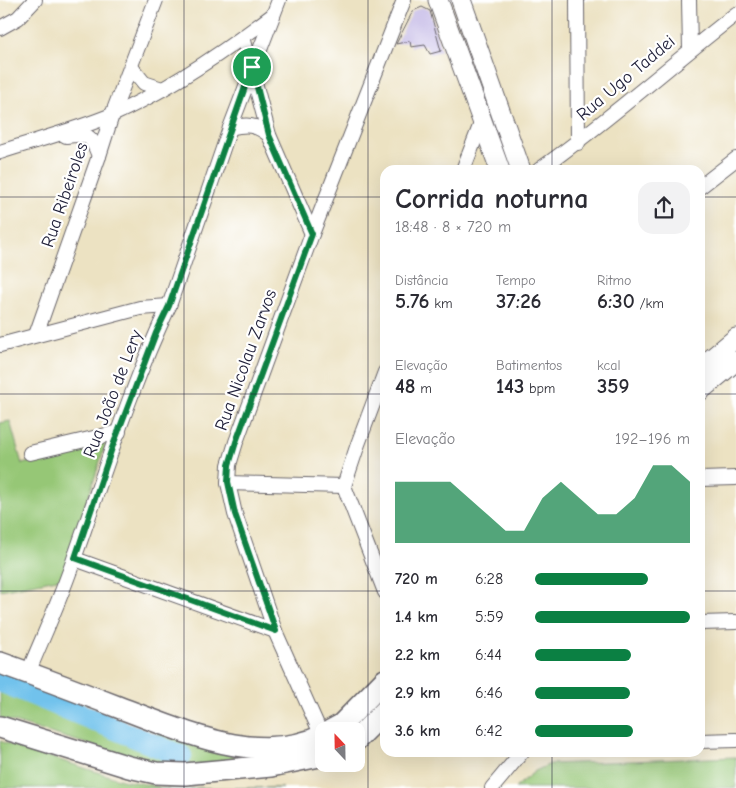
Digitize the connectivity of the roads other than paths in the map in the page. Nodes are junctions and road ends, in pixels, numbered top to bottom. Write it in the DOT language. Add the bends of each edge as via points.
graph roads {
  1 [pos="35,0"];
  2 [pos="156,0"];
  3 [pos="279,0"];
  4 [pos="461,0"];
  5 [pos="577,0"];
  6 [pos="689,0"];
  7 [pos="406,1"];
  8 [pos="436,3"];
  9 [pos="274,14"];
  10 [pos="736,14"];
  11 [pos="0,28"];
  12 [pos="243,37"];
  13 [pos="690,50"];
  14 [pos="131,67"];
  15 [pos="252,67"];
  16 [pos="162,89"];
  17 [pos="112,114"];
  18 [pos="482,121"];
  19 [pos="230,128"];
  20 [pos="269,135"];
  21 [pos="48,137"];
  22 [pos="578,143"];
  23 [pos="0,152"];
  24 [pos="99,156"];
  25 [pos="736,159"];
  26 [pos="465,165"];
  27 [pos="498,165"];
  28 [pos="519,165"];
  29 [pos="546,165"];
  30 [pos="705,183"];
  31 [pos="312,234"];
  32 [pos="169,306"];
  33 [pos="140,308"];
  34 [pos="156,333"];
  35 [pos="36,334"];
  36 [pos="736,338"];
  37 [pos="0,345"];
  38 [pos="736,361"];
  39 [pos="705,364"];
  40 [pos="380,385"];
  41 [pos="705,387"];
  42 [pos="119,432"];
  43 [pos="30,453"];
  44 [pos="736,478"];
  45 [pos="705,479"];
  46 [pos="228,482"];
  47 [pos="344,486"];
  48 [pos="75,558"];
  49 [pos="380,579"];
  50 [pos="736,622"];
  51 [pos="705,623"];
  52 [pos="276,631"];
  53 [pos="0,663"];
  54 [pos="28,673"];
  55 [pos="380,685"];
  56 [pos="380,716"];
  57 [pos="317,722"];
  58 [pos="344,722"];
  59 [pos="0,727"];
  60 [pos="365,731"];
  61 [pos="736,740"];
  62 [pos="315,741"];
  63 [pos="705,741"];
  64 [pos="315,744"];
  65 [pos="518,757"];
  66 [pos="492,788"];
  1 -- 11 [label="street" via="18,18"];
  2 -- 14 [label="street, Rua Ribeiroles"];
  3 -- 9 [label="street, Rua João de Lery"];
  4 -- 28 [label="main road"];
  5 -- 22 [label="street"];
  6 -- 13 [label="street"];
  7 -- 31 [label="street, Rua Nicolau Zarvos"];
  8 -- 18 [label="main road"];
  9 -- 12 [label="street"];
  9 -- 15 [label="street, Rua João de Lery"];
  10 -- 13 [label="street, Rua Ugo Taddei"];
  12 -- 15 [label="street"];
  12 -- 16 [label="street"];
  13 -- 22 [label="street, Rua Ugo Taddei"];
  14 -- 16 [label="street" via="144,83"];
  14 -- 17 [label="street, Rua Ribeiroles"];
  15 -- 19 [label="street, Rua João de Lery"];
  15 -- 20 [label="street"];
  16 -- 17 [label="street"];
  17 -- 21 [label="street"];
  17 -- 24 [label="street, Rua Ribeiroles"];
  18 -- 26 [label="street"];
  18 -- 27 [label="main road"];
  19 -- 20 [label="street" via="248,124"];
  19 -- 32 [label="street, Rua João de Lery"];
  20 -- 31 [label="street"];
  21 -- 23 [label="street"];
  21 -- 24 [label="street" via="84,134 94,142"];
  22 -- 29 [label="street, Rua Ugo Taddei"];
  24 -- 35 [label="street, Rua Ribeiroles"];
  25 -- 30 [label="street"];
  31 -- 46 [label="street, Rua Nicolau Zarvos" via="236,442"];
  32 -- 33 [label="street"];
  32 -- 34 [label="street, Rua João de Lery"];
  33 -- 34 [label="street" via="152,320"];
  33 -- 35 [label="street"];
  34 -- 42 [label="street, Rua João de Lery"];
  35 -- 37 [label="street"];
  36 -- 39 [label="main road"];
  38 -- 41 [label="main road"];
  40 -- 47 [label="street"];
  42 -- 43 [label="street"];
  42 -- 48 [label="street, Rua João de Lery"];
  44 -- 45 [label="street"];
  46 -- 47 [label="street"];
  46 -- 52 [label="street, Rua Nicolau Zarvos" via="235,514"];
  47 -- 49 [label="street"];
  48 -- 52 [label="street"];
  48 -- 54 [label="street, Rua João de Lery"];
  50 -- 51 [label="street"];
  52 -- 57 [label="street, Rua Nicolau Zarvos"];
  53 -- 54 [label="main road"];
  54 -- 62 [label="main road" via="219,742 277,747"];
  55 -- 58 [label="main road"];
  56 -- 60 [label="main road"];
  59 -- 64 [label="main road" via="156,773 185,774 271,766"];
  61 -- 63 [label="street"];
  65 -- 66 [label="street"];
}
